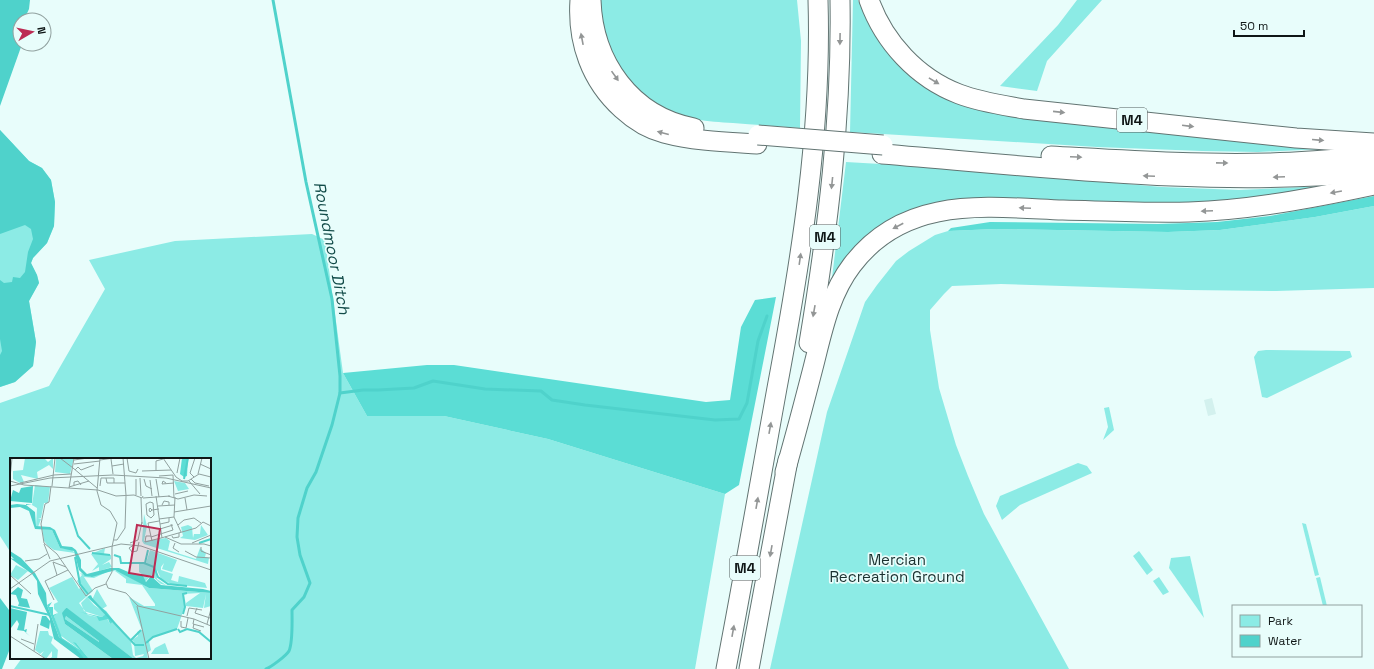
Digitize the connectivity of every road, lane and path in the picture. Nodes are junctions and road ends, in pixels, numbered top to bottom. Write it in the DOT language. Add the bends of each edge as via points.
graph roads {
  1 [pos="580,0"];
  2 [pos="591,0"];
  3 [pos="805,0"];
  4 [pos="818,0"];
  5 [pos="840,0"];
  6 [pos="869,0"];
  7 [pos="816,98"];
  8 [pos="758,140"];
  9 [pos="1374,143"];
  10 [pos="883,149"];
  11 [pos="1374,156"];
  12 [pos="1374,172"];
  13 [pos="1374,185"];
  14 [pos="785,472"];
  15 [pos="726,669"];
  16 [pos="749,669"];
  8 -- 1 [label="highway, one-way" via="695,139 664,133 644,125 627,114 601,86 590,66 580,27"];
  2 -- 8 [label="highway, one-way" via="595,32 609,68 621,85 641,104 680,125"];
  3 -- 7 [label="highway, M4"];
  4 -- 7 [label="highway, M4"];
  5 -- 14 [label="highway, M4, one-way" via="838,107 827,228"];
  6 -- 9 [label="highway, M4, one-way" via="883,28 911,64 932,80 975,99 1031,109 1288,137"];
  15 -- 7 [label="highway, M4, one-way" via="800,260 811,171"];
  8 -- 10 [label="highway"];
  10 -- 11 [label="highway, one-way" via="1190,163 1272,163"];
  12 -- 10 [label="highway, one-way" via="1277,178 1171,177 1089,172"];
  13 -- 14 [label="highway, M4, one-way" via="1286,202 1225,210 1140,212 971,207 930,213 906,222 870,245 853,264 834,295"];
  14 -- 16 [label="highway, M4, one-way"];
}
